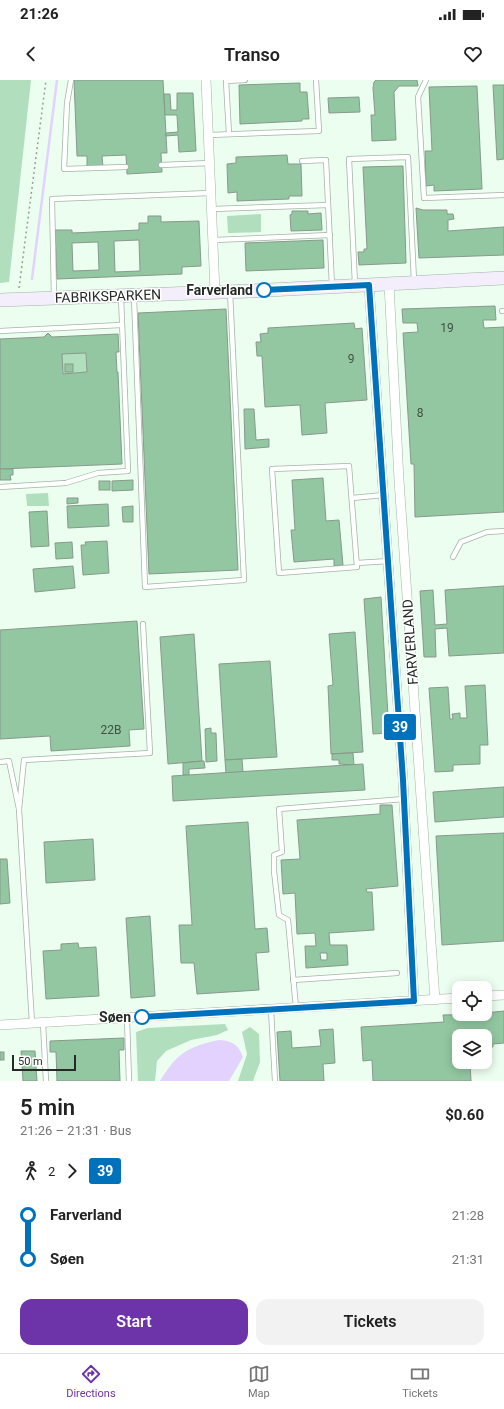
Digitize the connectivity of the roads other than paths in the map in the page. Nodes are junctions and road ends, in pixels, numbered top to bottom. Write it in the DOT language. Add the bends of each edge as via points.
graph roads {
  1 [pos="71,80"];
  2 [pos="206,80"];
  3 [pos="245,80"];
  4 [pos="316,80"];
  5 [pos="426,80"];
  6 [pos="229,134"];
  7 [pos="209,135"];
  8 [pos="302,160"];
  9 [pos="210,163"];
  10 [pos="161,165"];
  11 [pos="126,168"];
  12 [pos="212,193"];
  13 [pos="504,195"];
  14 [pos="328,205"];
  15 [pos="212,209"];
  16 [pos="330,235"];
  17 [pos="214,240"];
  18 [pos="504,278"];
  19 [pos="414,283"];
  20 [pos="389,284"];
  21 [pos="355,285"];
  22 [pos="369,285"];
  23 [pos="332,286"];
  24 [pos="216,292"];
  25 [pos="230,292"];
  26 [pos="134,295"];
  27 [pos="120,296"];
  28 [pos="54,298"];
  29 [pos="0,300"];
  30 [pos="121,325"];
  31 [pos="0,331"];
  32 [pos="396,421"];
  33 [pos="379,422"];
  34 [pos="0,487"];
  35 [pos="384,495"];
  36 [pos="352,498"];
  37 [pos="504,532"];
  38 [pos="453,557"];
  39 [pos="404,560"];
  40 [pos="389,561"];
  41 [pos="357,563"];
  42 [pos="406,590"];
  43 [pos="391,591"];
  44 [pos="143,624"];
  45 [pos="412,665"];
  46 [pos="396,666"];
  47 [pos="0,762"];
  48 [pos="419,779"];
  49 [pos="403,780"];
  50 [pos="404,799"];
  51 [pos="19,809"];
  52 [pos="397,973"];
  53 [pos="293,980"];
  54 [pos="504,995"];
  55 [pos="492,996"];
  56 [pos="452,999"];
  57 [pos="435,1000"];
  58 [pos="414,1001"];
  59 [pos="296,1008"];
  60 [pos="271,1010"];
  61 [pos="127,1018"];
  62 [pos="32,1023"];
  63 [pos="43,1023"];
  64 [pos="0,1026"];
  65 [pos="46,1081"];
  66 [pos="129,1081"];
  67 [pos="275,1081"];
  1 -- 11 [label="lane" via="67,103 64,169"];
  2 -- 7 [label="street"];
  3 -- 6 [label="lane" via="226,81"];
  4 -- 6 [label="lane" via="319,131"];
  5 -- 13 [label="lane" via="418,97 424,198"];
  6 -- 7 [label="lane"];
  7 -- 9 [label="street"];
  8 -- 14 [label="lane" via="326,160"];
  9 -- 10 [label="lane"];
  9 -- 12 [label="street"];
  12 -- 15 [label="street"];
  12 -- 28 [label="lane" via="52,199"];
  14 -- 15 [label="lane"];
  14 -- 16 [label="lane"];
  15 -- 17 [label="street"];
  16 -- 17 [label="lane"];
  16 -- 23 [label="lane"];
  17 -- 24 [label="street"];
  18 -- 19 [label="street, FABRIKSPARKEN"];
  19 -- 20 [label="street, FABRIKSPARKEN"];
  19 -- 21 [label="lane" via="408,157 349,159"];
  20 -- 22 [label="street, FABRIKSPARKEN"];
  20 -- 32 [label="street, FARVERLAND"];
  21 -- 22 [label="street, FABRIKSPARKEN"];
  21 -- 23 [label="street, FABRIKSPARKEN"];
  22 -- 33 [label="street, FARVERLAND"];
  23 -- 25 [label="street, FABRIKSPARKEN"];
  24 -- 25 [label="street, FABRIKSPARKEN"];
  24 -- 26 [label="street, FABRIKSPARKEN"];
  25 -- 26 [label="lane" via="244,580 145,587"];
  26 -- 27 [label="street, FABRIKSPARKEN"];
  27 -- 28 [label="street, FABRIKSPARKEN"];
  27 -- 30 [label="lane"];
  28 -- 29 [label="street, FABRIKSPARKEN"];
  30 -- 31 [label="lane"];
  30 -- 34 [label="lane" via="128,471 98,473 66,484"];
  32 -- 33 [label="street"];
  32 -- 39 [label="street, FARVERLAND"];
  33 -- 35 [label="street, FARVERLAND"];
  35 -- 36 [label="lane"];
  35 -- 40 [label="street, FARVERLAND"];
  36 -- 41 [label="lane"];
  36 -- 41 [label="lane" via="349,466 272,469 279,573 357,567"];
  37 -- 38 [label="lane" via="487,532 461,542"];
  39 -- 40 [label="street"];
  39 -- 42 [label="street, FARVERLAND"];
  40 -- 41 [label="lane"];
  40 -- 43 [label="street, FARVERLAND"];
  42 -- 43 [label="street"];
  42 -- 45 [label="street, FARVERLAND"];
  43 -- 46 [label="street, FARVERLAND"];
  44 -- 51 [label="lane" via="150,753 24,760"];
  45 -- 46 [label="street"];
  45 -- 48 [label="street, FARVERLAND"];
  46 -- 49 [label="street, FARVERLAND"];
  47 -- 51 [label="lane" via="8,761"];
  48 -- 49 [label="street"];
  48 -- 57 [label="street, FARVERLAND"];
  49 -- 50 [label="street, FARVERLAND"];
  50 -- 53 [label="lane" via="279,809 282,852 274,855 274,871 279,915 288,920"];
  50 -- 58 [label="street, FARVERLAND"];
  51 -- 62 [label="lane"];
  52 -- 53 [label="lane"];
  53 -- 59 [label="lane"];
  54 -- 55 [label="street"];
  56 -- 57 [label="street"];
  57 -- 58 [label="street"];
  58 -- 59 [label="street"];
  59 -- 60 [label="street"];
  60 -- 61 [label="street"];
  60 -- 67 [label="lane"];
  61 -- 63 [label="street"];
  61 -- 66 [label="lane"];
  62 -- 63 [label="street"];
  62 -- 64 [label="street"];
  63 -- 65 [label="lane"];
}
